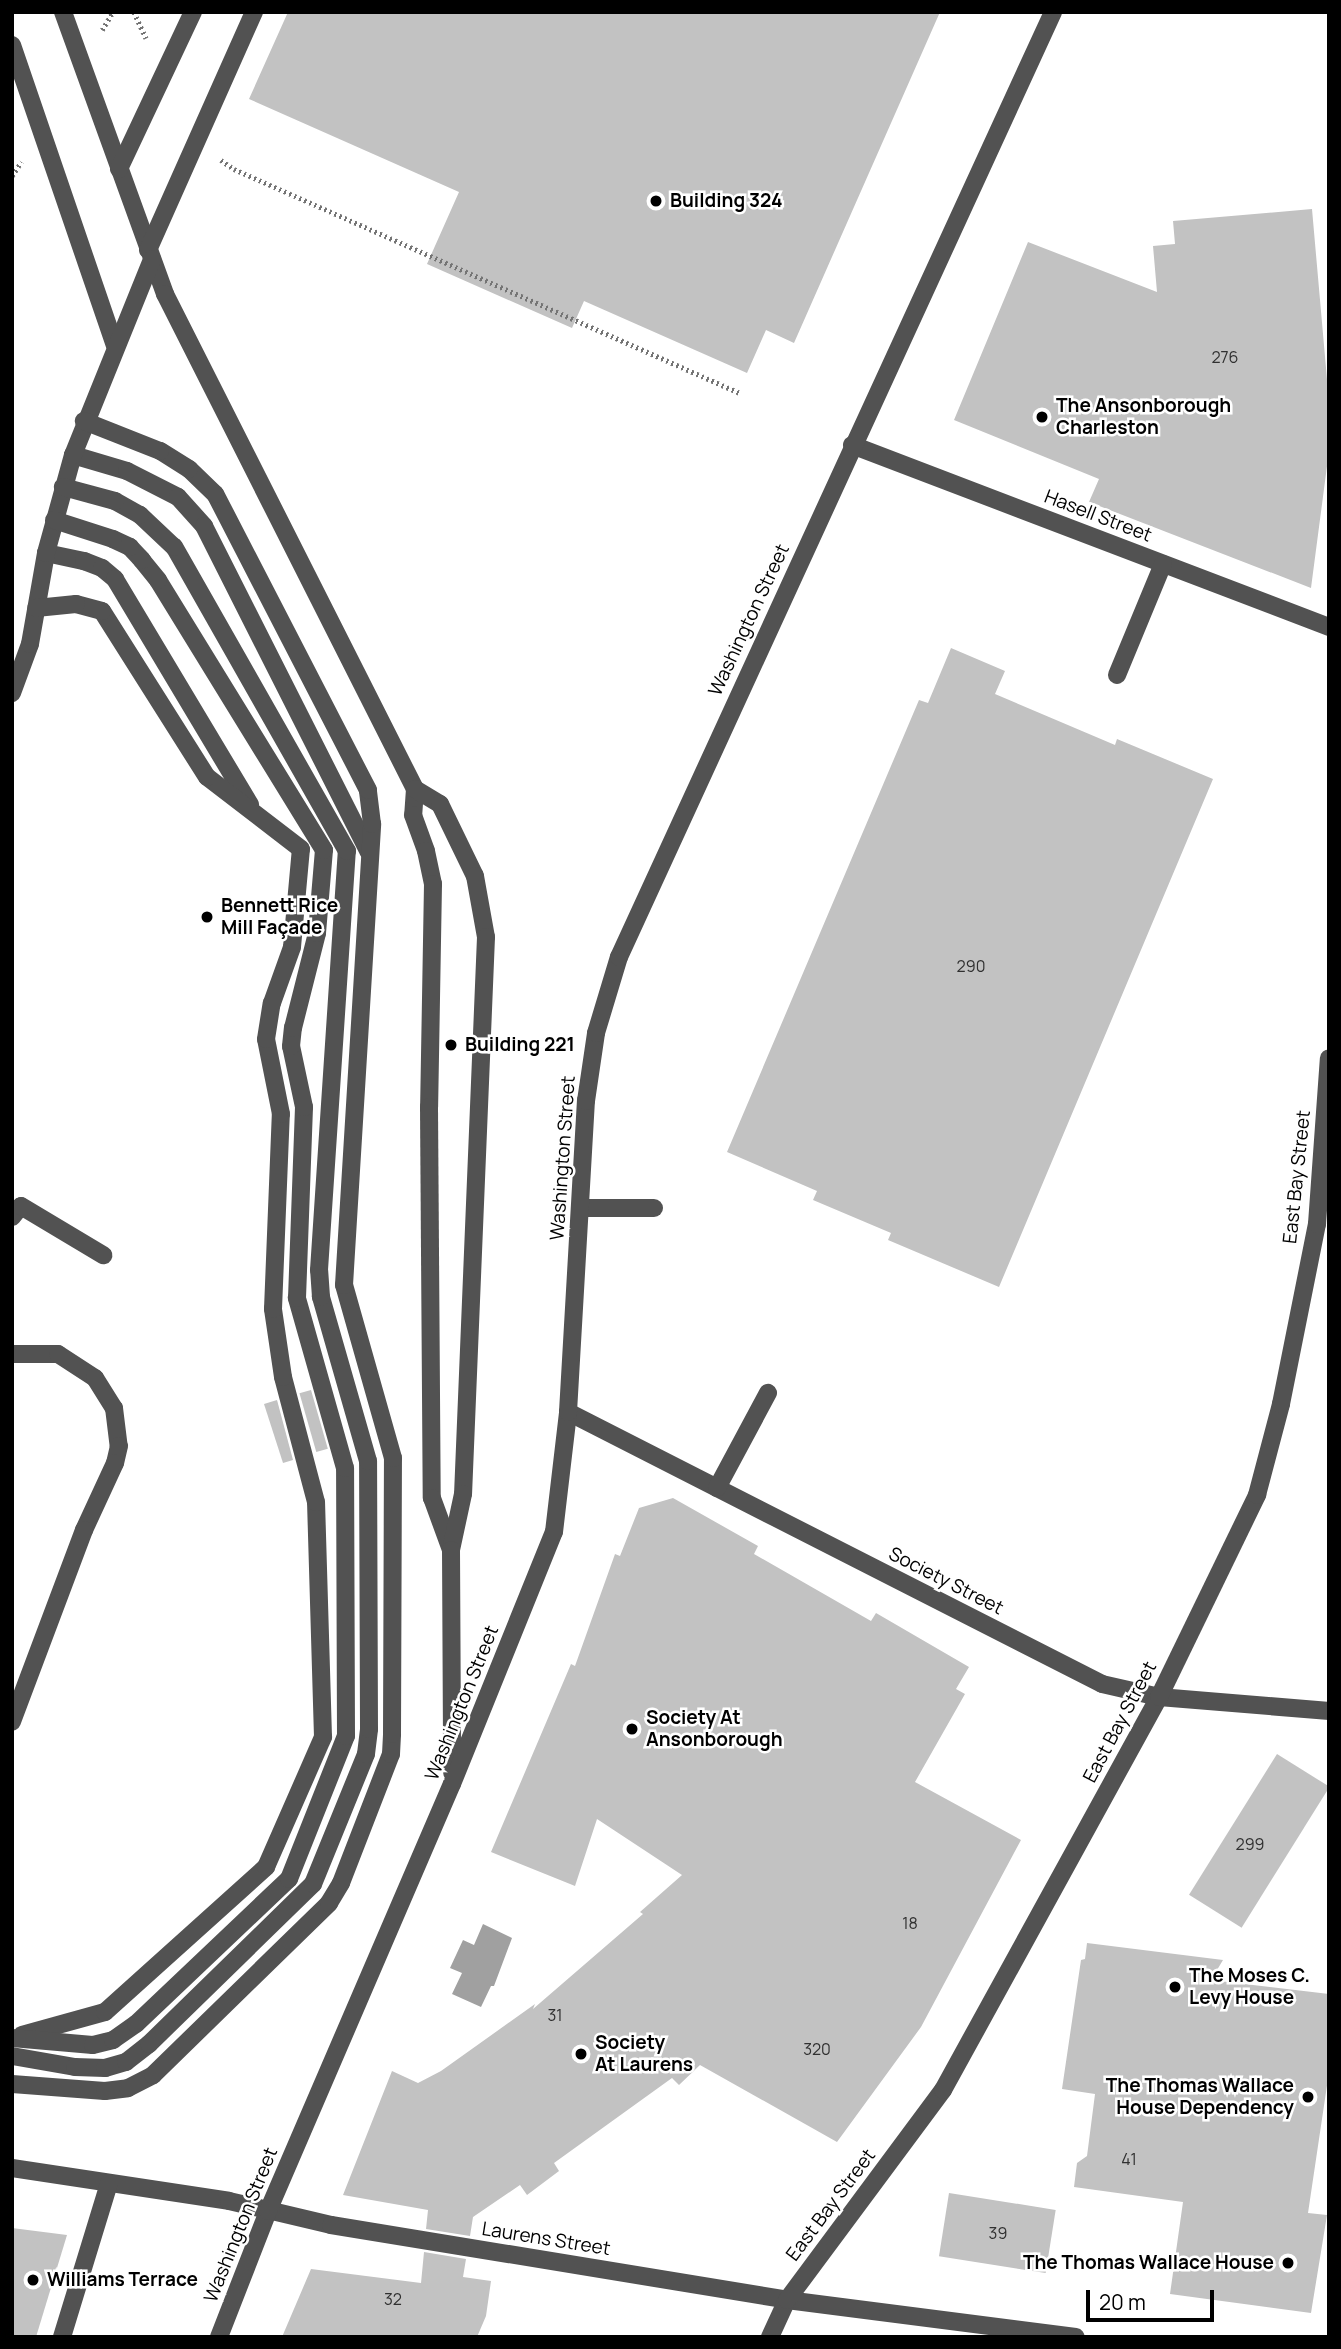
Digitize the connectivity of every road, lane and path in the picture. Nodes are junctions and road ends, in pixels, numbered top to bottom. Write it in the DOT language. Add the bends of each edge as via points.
graph roads {
  1 [pos="63,12"];
  2 [pos="134,12"];
  3 [pos="193,12"];
  4 [pos="254,12"];
  5 [pos="1053,12"];
  6 [pos="12,45"];
  7 [pos="164,74"];
  8 [pos="198,138"];
  9 [pos="119,169"];
  10 [pos="150,255"];
  11 [pos="116,345"];
  12 [pos="740,393"];
  13 [pos="84,421"];
  14 [pos="852,445"];
  15 [pos="73,455"];
  16 [pos="64,487"];
  17 [pos="54,520"];
  18 [pos="46,553"];
  19 [pos="1163,564"];
  20 [pos="36,608"];
  21 [pos="1329,627"];
  22 [pos="1117,675"];
  23 [pos="12,693"];
  24 [pos="415,789"];
  25 [pos="256,814"];
  26 [pos="369,852"];
  27 [pos="1329,1058"];
  28 [pos="580,1208"];
  29 [pos="654,1208"];
  30 [pos="12,1217"];
  31 [pos="1323,1224"];
  32 [pos="103,1255"];
  33 [pos="12,1354"];
  34 [pos="768,1393"];
  35 [pos="568,1412"];
  36 [pos="717,1488"];
  37 [pos="451,1550"];
  38 [pos="1159,1697"];
  39 [pos="1329,1711"];
  40 [pos="12,1722"];
  41 [pos="452,1784"];
  42 [pos="12,2038"];
  43 [pos="12,2056"];
  44 [pos="12,2084"];
  45 [pos="12,2168"];
  46 [pos="109,2183"];
  47 [pos="268,2211"];
  48 [pos="787,2300"];
  49 [pos="62,2337"];
  50 [pos="219,2337"];
  51 [pos="770,2337"];
  52 [pos="1076,2337"];
  1 -- 9 [label="street"];
  2 -- 7 [label="path"];
  3 -- 7 [label="street"];
  4 -- 8 [label="street"];
  5 -- 14 [label="street, Washington Street"];
  6 -- 11 [label="street"];
  7 -- 9 [label="street"];
  8 -- 10 [label="street"];
  8 -- 12 [label="path" via="234,169"];
  9 -- 10 [label="street"];
  10 -- 11 [label="street"];
  10 -- 24 [label="street" via="165,295"];
  11 -- 13 [label="street"];
  13 -- 15 [label="street"];
  13 -- 26 [label="street" via="160,451 189,469 215,494 369,790"];
  14 -- 19 [label="street, Hasell Street"];
  14 -- 28 [label="street, Washington Street" via="619,957 596,1032 586,1101"];
  15 -- 16 [label="street"];
  15 -- 26 [label="street" via="127,471 178,497 204,526"];
  16 -- 17 [label="street"];
  16 -- 43 [label="street" via="115,501 149,522 174,547 347,851 319,1270 321,1297 368,1461 369,1730 366,1754 313,1884 149,2044 126,2063 105,2068"];
  17 -- 18 [label="street"];
  17 -- 42 [label="street" via="113,539 142,560 324,850 317,933 291,1045 304,1107 297,1298 345,1468 346,1736 289,1879 136,2024 113,2040 93,2045"];
  18 -- 20 [label="street"];
  18 -- 25 [label="street" via="84,561 115,579"];
  19 -- 21 [label="street, Hasell Street"];
  19 -- 22 [label="street"];
  20 -- 23 [label="street" via="30,644"];
  20 -- 25 [label="street" via="76,604 102,611 207,777"];
  24 -- 37 [label="street" via="413,815 433,884 429,1107 432,1498"];
  24 -- 37 [label="street" via="440,804 475,876 486,937 463,1494"];
  25 -- 42 [label="street" via="301,849 292,947 272,1003 266,1039 281,1114 273,1309 283,1377 316,1502 323,1737 266,1867 105,2012"];
  26 -- 44 [label="street" via="344,1285 393,1458 391,1754 330,1903 153,2075 128,2088 105,2091"];
  27 -- 31 [label="street, East Bay Street"];
  28 -- 29 [label="street"];
  28 -- 35 [label="street, Washington Street"];
  30 -- 32 [label="street" via="22,1206"];
  31 -- 38 [label="street, East Bay Street" via="1257,1495"];
  33 -- 40 [label="street" via="58,1354 94,1378 114,1408 119,1446"];
  34 -- 36 [label="street"];
  35 -- 36 [label="street, Society Street"];
  35 -- 41 [label="street, Washington Street" via="554,1532"];
  36 -- 38 [label="street, Society Street" via="1102,1684"];
  37 -- 41 [label="street"];
  38 -- 39 [label="street, Society Street"];
  38 -- 48 [label="street, East Bay Street" via="943,2090"];
  41 -- 47 [label="street, Washington Street"];
  45 -- 46 [label="street, Laurens Street"];
  46 -- 47 [label="street, Laurens Street"];
  46 -- 49 [label="street"];
  47 -- 48 [label="street, Laurens Street"];
  47 -- 50 [label="street, Washington Street"];
  48 -- 51 [label="street, East Bay Street"];
  48 -- 52 [label="street, Laurens Street"];
}
